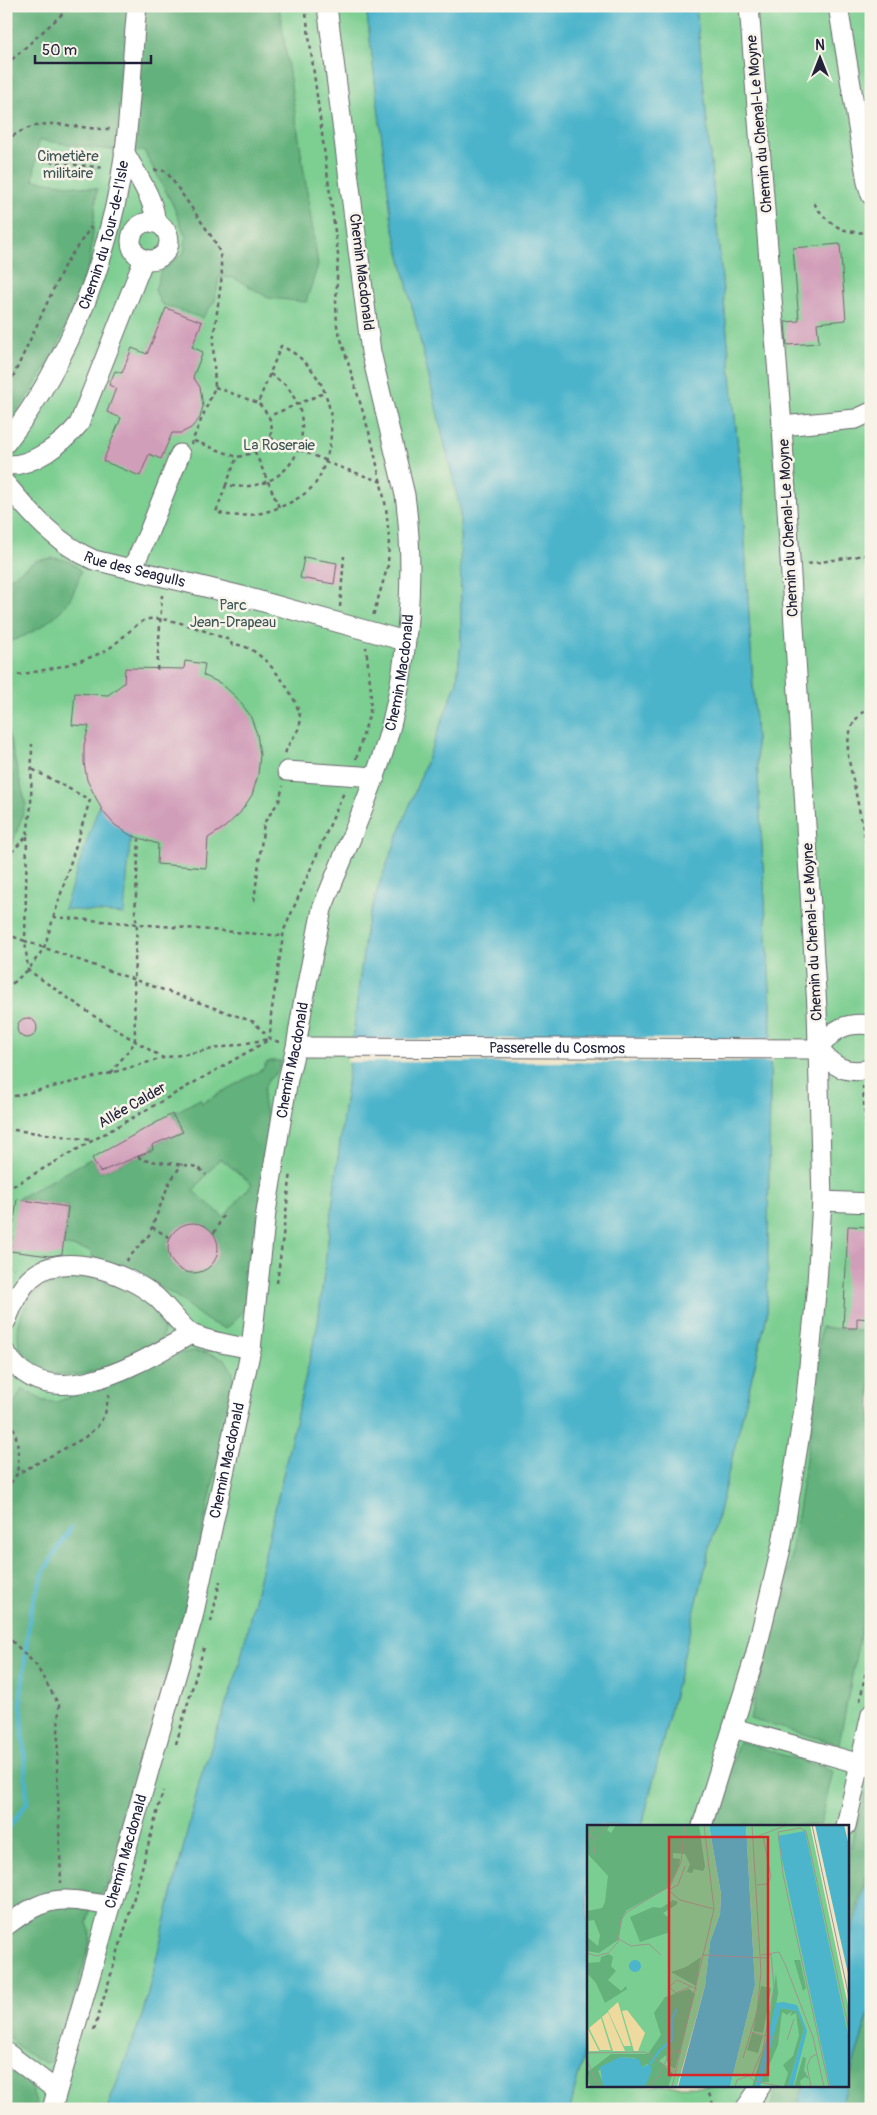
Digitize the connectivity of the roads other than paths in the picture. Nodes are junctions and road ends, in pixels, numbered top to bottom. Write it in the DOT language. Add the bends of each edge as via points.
graph roads {
  1 [pos="137,6"];
  2 [pos="327,6"];
  3 [pos="749,6"];
  4 [pos="838,6"];
  5 [pos="116,155"];
  6 [pos="871,195"];
  7 [pos="155,223"];
  8 [pos="144,259"];
  9 [pos="871,412"];
  10 [pos="782,426"];
  11 [pos="6,442"];
  12 [pos="180,454"];
  13 [pos="6,465"];
  14 [pos="6,484"];
  15 [pos="132,569"];
  16 [pos="405,641"];
  17 [pos="285,772"];
  18 [pos="375,778"];
  19 [pos="871,1025"];
  20 [pos="296,1047"];
  21 [pos="819,1049"];
  22 [pos="867,1076"];
  23 [pos="822,1201"];
  24 [pos="871,1203"];
  25 [pos="6,1320"];
  26 [pos="191,1334"];
  27 [pos="251,1349"];
  28 [pos="6,1354"];
  29 [pos="871,1714"];
  30 [pos="733,1728"];
  31 [pos="866,1766"];
  32 [pos="702,1825"];
  33 [pos="846,1825"];
  34 [pos="110,1906"];
  35 [pos="6,1926"];
  36 [pos="6,2052"];
  37 [pos="760,2088"];
  38 [pos="56,2090"];
  39 [pos="52,2109"];
  40 [pos="745,2109"];
  1 -- 5 [label="street, Chemin du Tour-de-l'Isle"];
  2 -- 16 [label="street, Chemin Macdonald" via="372,352 408,516 410,573"];
  3 -- 10 [label="street, Chemin du Chenal-Le Moyne"];
  4 -- 6 [label="street"];
  5 -- 7 [label="street" via="152,203 156,212"];
  5 -- 11 [label="street, Chemin du Tour-de-l'Isle" via="101,256 68,344 36,403"];
  7 -- 8 [label="street" via="142,224 132,239 134,251"];
  7 -- 8 [label="street" via="165,229 168,247 161,257"];
  8 -- 13 [label="street" via="79,424 68,438 53,448 15,466"];
  9 -- 10 [label="street" via="856,419"];
  10 -- 21 [label="street, Chemin du Chenal-Le Moyne"];
  12 -- 15 [label="street"];
  14 -- 15 [label="street, Rue des Seagulls" via="46,528 75,552"];
  15 -- 16 [label="street, Rue des Seagulls"];
  16 -- 18 [label="street, Chemin Macdonald" via="391,726"];
  17 -- 18 [label="street"];
  18 -- 20 [label="street, Chemin Macdonald" via="322,909"];
  19 -- 21 [label="street" via="846,1025 828,1035"];
  20 -- 21 [label="street, Passerelle du Cosmos"];
  20 -- 27 [label="street, Chemin Macdonald" via="266,1212"];
  21 -- 22 [label="street" via="830,1064"];
  21 -- 23 [label="street, Chemin du Chenal-Le Moyne"];
  23 -- 24 [label="street"];
  23 -- 30 [label="street, Chemin du Chenal-Le Moyne" via="810,1356 798,1449 774,1579"];
  25 -- 26 [label="street" via="18,1292 32,1277 52,1268 76,1265 106,1270 129,1279 165,1305"];
  26 -- 27 [label="street"];
  26 -- 28 [label="street" via="110,1374 65,1386 39,1382 21,1371"];
  27 -- 34 [label="street, Chemin Macdonald" via="193,1617"];
  29 -- 31 [label="street"];
  30 -- 31 [label="street"];
  30 -- 32 [label="street, Chemin du Chenal-Le Moyne"];
  31 -- 33 [label="street"];
  34 -- 35 [label="street" via="68,1898 49,1900"];
  34 -- 38 [label="street, Chemin Macdonald"];
  36 -- 38 [label="street"];
  37 -- 40 [label="street"];
  38 -- 39 [label="street, Chemin Macdonald"];
}
